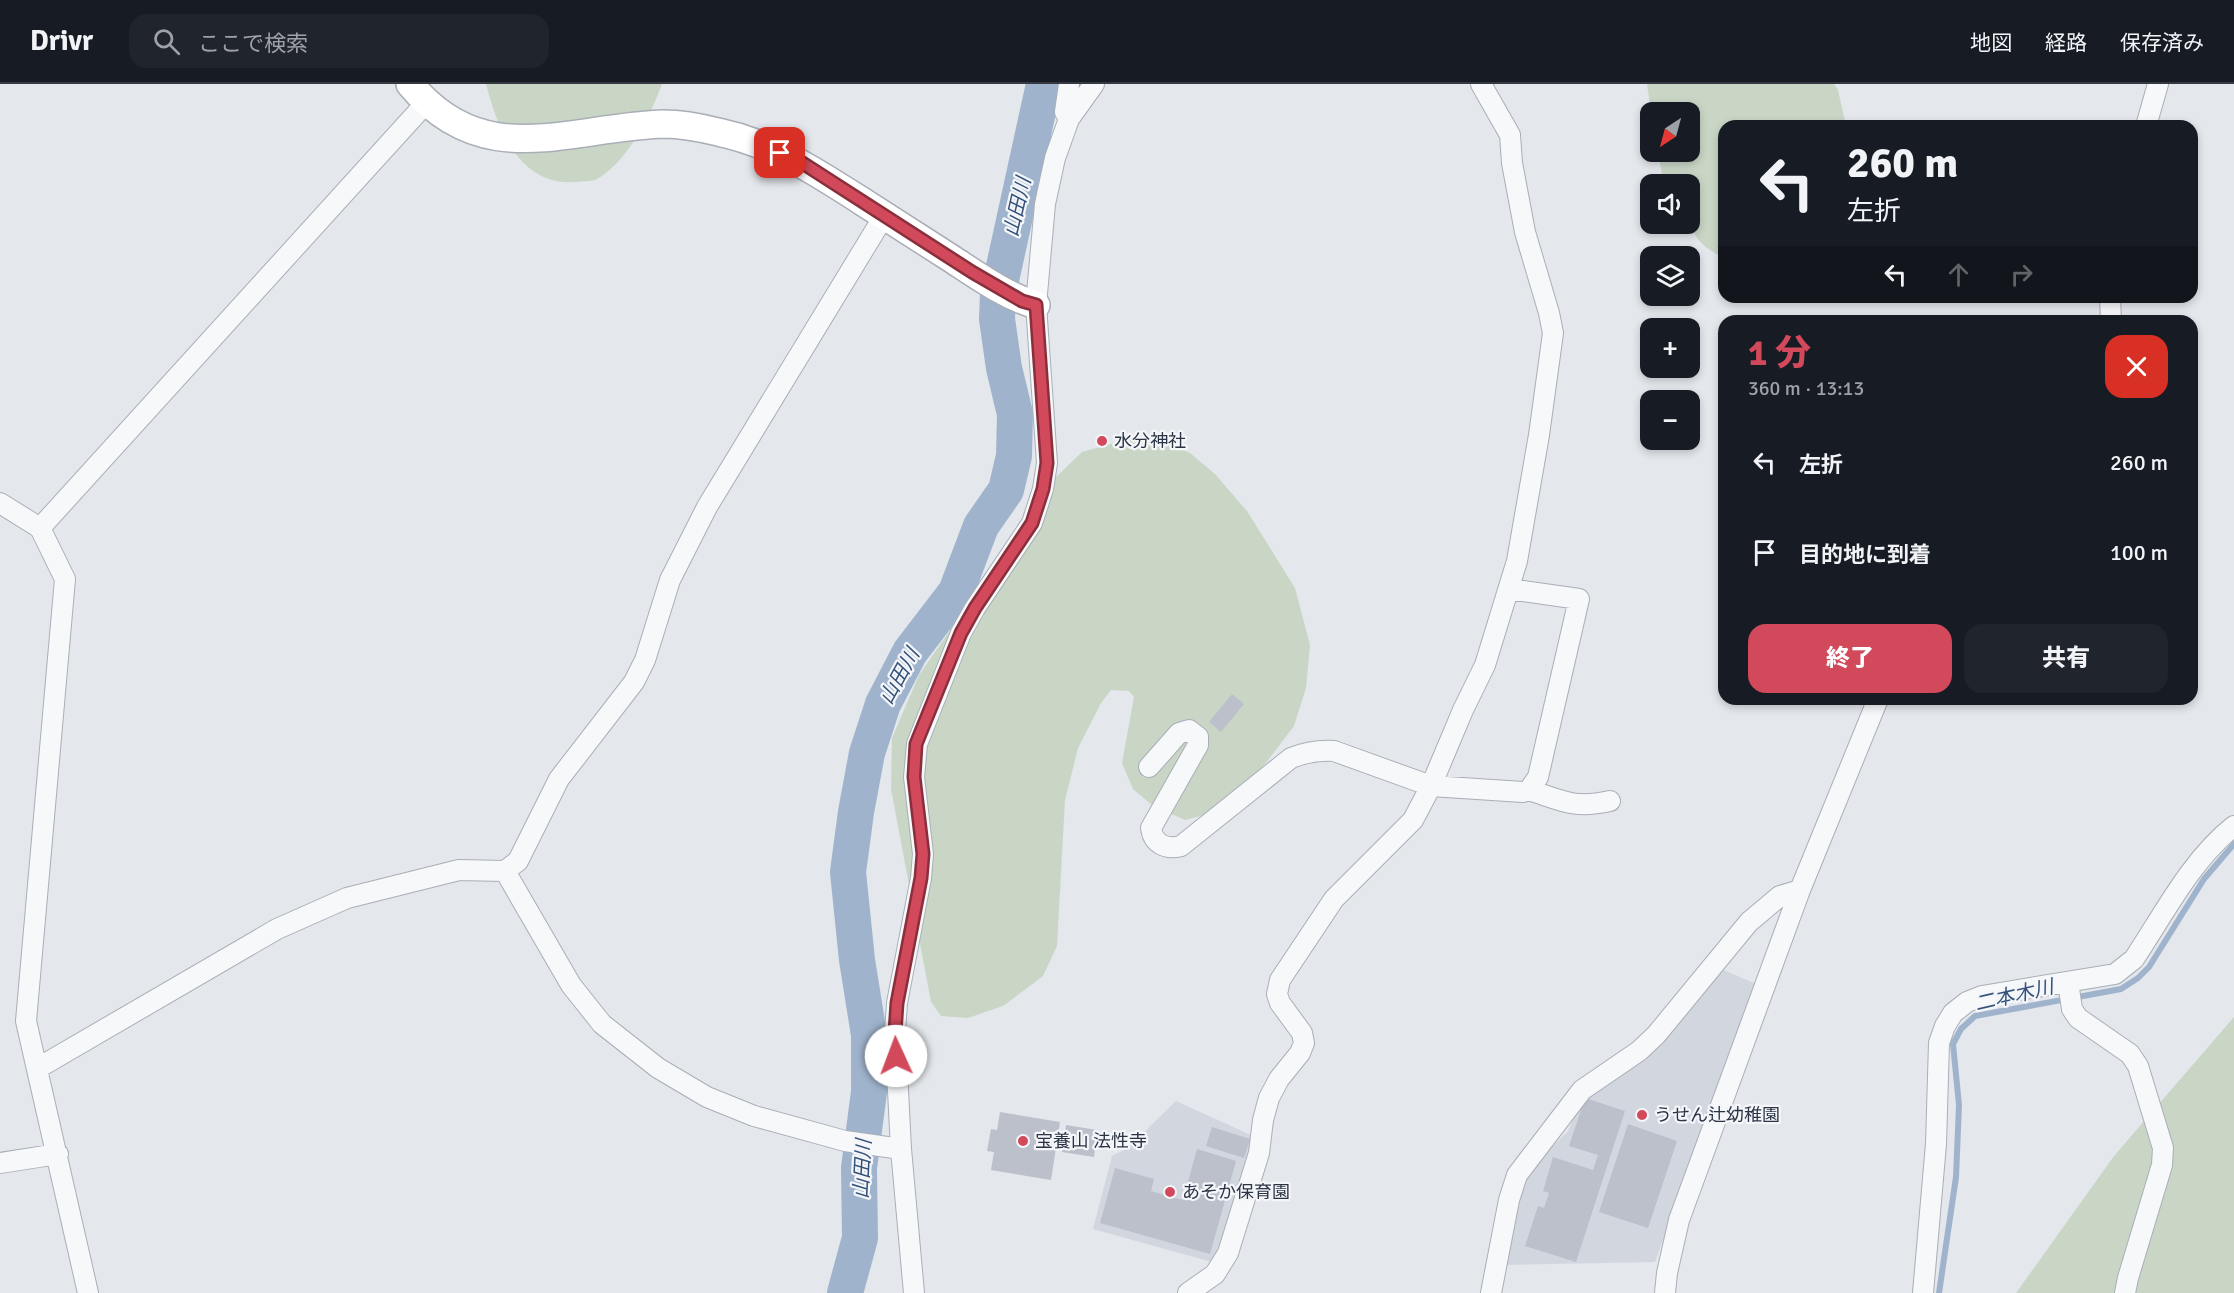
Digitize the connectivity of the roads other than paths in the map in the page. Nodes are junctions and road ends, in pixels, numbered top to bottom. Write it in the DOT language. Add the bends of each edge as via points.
graph roads {
  1 [pos="1069,84"];
  2 [pos="1094,84"];
  3 [pos="1481,84"];
  4 [pos="2158,84"];
  5 [pos="418,94"];
  6 [pos="1068,119"];
  7 [pos="2148,120"];
  8 [pos="884,216"];
  9 [pos="1029,303"];
  10 [pos="0,503"];
  11 [pos="40,528"];
  12 [pos="1509,589"];
  13 [pos="1876,705"];
  14 [pos="1149,767"];
  15 [pos="1431,786"];
  16 [pos="1529,790"];
  17 [pos="1610,801"];
  18 [pos="2234,826"];
  19 [pos="505,871"];
  20 [pos="1800,890"];
  21 [pos="2068,986"];
  22 [pos="38,1068"];
  23 [pos="894,1148"];
  24 [pos="58,1154"];
  25 [pos="0,1163"];
  26 [pos="88,1293"];
  27 [pos="914,1293"];
  28 [pos="1188,1293"];
  29 [pos="1491,1293"];
  30 [pos="1665,1293"];
  31 [pos="1923,1293"];
  32 [pos="2125,1293"];
  1 -- 6 [label="street" via="1065,112"];
  2 -- 6 [label="street"];
  3 -- 12 [label="street" via="1510,135 1525,232 1553,333 1527,504"];
  4 -- 7 [label="street"];
  5 -- 8 [label="street" via="455,124 509,139 666,124 760,143 801,162"];
  5 -- 11 [label="street"];
  6 -- 9 [label="street" via="1045,204"];
  8 -- 9 [label="street"];
  8 -- 19 [label="street" via="707,507 670,580 645,660 634,682 559,779 518,861"];
  9 -- 23 [label="street" via="1047,463 1043,489 1032,523 961,633 916,744 914,777 923,854 897,1003"];
  10 -- 11 [label="street"];
  11 -- 22 [label="street" via="65,579 26,1021"];
  12 -- 15 [label="street" via="1485,665"];
  12 -- 16 [label="street" via="1579,599 1538,777"];
  13 -- 20 [label="street"];
  14 -- 15 [label="street" via="1179,733 1190,729 1198,737 1198,745 1153,822 1152,834 1166,847 1181,846 1291,758 1305,752 1334,751"];
  15 -- 16 [label="street"];
  15 -- 28 [label="street" via="1413,820 1334,899 1280,981 1280,1003 1302,1033 1304,1043 1269,1098 1259,1153 1228,1253 1215,1274"];
  16 -- 17 [label="street" via="1576,806"];
  18 -- 21 [label="street" via="2194,867 2125,968"];
  19 -- 22 [label="street" via="459,870 347,898 276,929"];
  19 -- 23 [label="street" via="571,985 602,1024 658,1068 707,1097 754,1116 845,1141"];
  20 -- 29 [label="street" via="1780,896 1749,922 1656,1035 1582,1090 1517,1175"];
  20 -- 30 [label="street" via="1679,1220"];
  21 -- 31 [label="street" via="1982,996 1953,1013 1945,1026 1939,1043 1936,1144"];
  21 -- 32 [label="street" via="2072,1009 2078,1018 2130,1054 2138,1066 2163,1148 2162,1165"];
  22 -- 24 [label="street"];
  23 -- 27 [label="street"];
  24 -- 25 [label="street"];
  24 -- 26 [label="street"];
}
